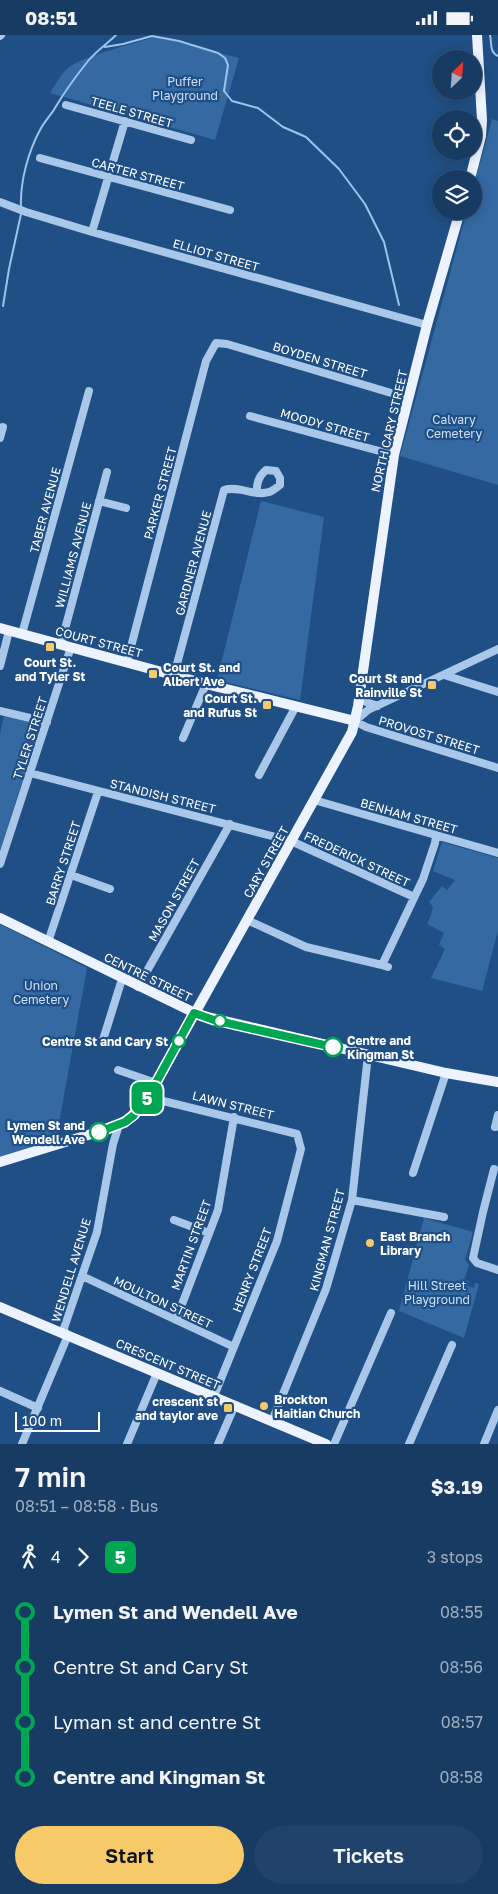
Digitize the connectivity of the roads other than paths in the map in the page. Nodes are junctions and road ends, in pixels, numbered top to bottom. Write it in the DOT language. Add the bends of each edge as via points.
graph roads {
  1 [pos="477,35"];
  2 [pos="66,105"];
  3 [pos="125,121"];
  4 [pos="192,140"];
  5 [pos="40,158"];
  6 [pos="472,170"];
  7 [pos="109,178"];
  8 [pos="0,202"];
  9 [pos="230,211"];
  10 [pos="457,220"];
  11 [pos="92,232"];
  12 [pos="427,325"];
  13 [pos="227,344"];
  14 [pos="89,391"];
  15 [pos="408,398"];
  16 [pos="250,416"];
  17 [pos="3,427"];
  18 [pos="0,439"];
  19 [pos="394,455"];
  20 [pos="107,473"];
  21 [pos="257,493"];
  22 [pos="99,501"];
  23 [pos="126,508"];
  24 [pos="5,630"];
  25 [pos="22,634"];
  26 [pos="66,646"];
  27 [pos="498,649"];
  28 [pos="127,662"];
  29 [pos="0,665"];
  30 [pos="174,675"];
  31 [pos="444,675"];
  32 [pos="206,684"];
  33 [pos="498,692"];
  34 [pos="359,695"];
  35 [pos="296,706"];
  36 [pos="378,706"];
  37 [pos="0,711"];
  38 [pos="355,721"];
  39 [pos="46,722"];
  40 [pos="183,738"];
  41 [pos="498,768"];
  42 [pos="30,773"];
  43 [pos="259,775"];
  44 [pos="98,792"];
  45 [pos="314,800"];
  46 [pos="230,824"];
  47 [pos="436,836"];
  48 [pos="291,841"];
  49 [pos="498,853"];
  50 [pos="0,864"];
  51 [pos="71,875"];
  52 [pos="110,889"];
  53 [pos="414,897"];
  54 [pos="0,918"];
  55 [pos="247,920"];
  56 [pos="48,942"];
  57 [pos="122,979"];
  58 [pos="138,987"];
  59 [pos="194,1013"];
  60 [pos="104,1041"];
  61 [pos="368,1055"];
  62 [pos="118,1070"];
  63 [pos="446,1073"];
  64 [pos="498,1082"];
  65 [pos="156,1083"];
  66 [pos="147,1097"];
  67 [pos="498,1115"];
  68 [pos="234,1117"];
  69 [pos="119,1125"];
  70 [pos="495,1127"];
  71 [pos="301,1149"];
  72 [pos="0,1162"];
  73 [pos="494,1169"];
  74 [pos="413,1173"];
  75 [pos="352,1200"];
  76 [pos="444,1217"];
  77 [pos="174,1220"];
  78 [pos="209,1233"];
  79 [pos="498,1270"];
  80 [pos="82,1276"];
  81 [pos="0,1307"];
  82 [pos="391,1313"];
  83 [pos="176,1320"];
  84 [pos="64,1334"];
  85 [pos="452,1345"];
  86 [pos="234,1347"];
  87 [pos="157,1373"];
  88 [pos="0,1391"];
  89 [pos="214,1396"];
  90 [pos="235,1405"];
  91 [pos="38,1408"];
  92 [pos="498,1410"];
  93 [pos="272,1421"];
  94 [pos="303,1439"];
  95 [pos="22,1444"];
  96 [pos="127,1444"];
  97 [pos="218,1444"];
  98 [pos="326,1444"];
  99 [pos="334,1444"];
  100 [pos="409,1444"];
  101 [pos="484,1444"];
  1 -- 6 [label="main road" via="482,121"];
  2 -- 3 [label="street, TEELE STREET"];
  3 -- 4 [label="street, TEELE STREET"];
  3 -- 7 [label="street"];
  5 -- 7 [label="street, CARTER STREET"];
  7 -- 9 [label="street, CARTER STREET"];
  7 -- 11 [label="street"];
  8 -- 11 [label="street, ELLIOT STREET"];
  10 -- 12 [label="main road, NORTH CARY STREET"];
  11 -- 12 [label="street, ELLIOT STREET"];
  12 -- 15 [label="main road, NORTH CARY STREET"];
  13 -- 15 [label="street, BOYDEN STREET"];
  13 -- 28 [label="street, PARKER STREET" via="216,343 206,361"];
  14 -- 25 [label="street, TABER AVENUE"];
  15 -- 19 [label="main road, NORTH CARY STREET"];
  16 -- 19 [label="street, MOODY STREET"];
  17 -- 18 [label="street"];
  19 -- 34 [label="main road, NORTH CARY STREET"];
  20 -- 22 [label="street, WILLIAMS AVENUE"];
  21 -- 30 [label="street, GARDNER AVENUE" via="230,488 224,490"];
  22 -- 23 [label="street"];
  22 -- 26 [label="street, WILLIAMS AVENUE"];
  24 -- 25 [label="main road, COURT STREET"];
  24 -- 29 [label="street"];
  25 -- 26 [label="main road, COURT STREET"];
  26 -- 28 [label="main road, COURT STREET"];
  26 -- 39 [label="street, TYLER STREET"];
  27 -- 31 [label="street"];
  28 -- 30 [label="main road, COURT STREET"];
  30 -- 32 [label="main road, COURT STREET"];
  31 -- 33 [label="street"];
  31 -- 36 [label="street"];
  32 -- 35 [label="main road, COURT STREET"];
  32 -- 40 [label="street"];
  34 -- 36 [label="street" via="366,702"];
  34 -- 38 [label="main road, NORTH CARY STREET"];
  35 -- 38 [label="main road, COURT STREET"];
  35 -- 43 [label="street"];
  36 -- 38 [label="street"];
  37 -- 39 [label="street"];
  38 -- 41 [label="street, PROVOST STREET"];
  38 -- 45 [label="main road, CARY STREET" via="350,737"];
  39 -- 42 [label="street, TYLER STREET"];
  42 -- 44 [label="street, STANDISH STREET"];
  42 -- 50 [label="street, TYLER STREET"];
  44 -- 46 [label="street, STANDISH STREET"];
  44 -- 51 [label="street, BARRY STREET"];
  45 -- 47 [label="street, BENHAM STREET"];
  45 -- 48 [label="main road, CARY STREET"];
  46 -- 48 [label="street, STANDISH STREET"];
  46 -- 58 [label="street, MASON STREET"];
  47 -- 49 [label="street, BENHAM STREET"];
  47 -- 53 [label="street"];
  48 -- 53 [label="street, FREDERICK STREET"];
  48 -- 55 [label="main road, CARY STREET"];
  51 -- 52 [label="street"];
  51 -- 56 [label="street, BARRY STREET"];
  53 -- 55 [label="street" via="385,966 306,947"];
  54 -- 56 [label="main road, CENTRE STREET"];
  55 -- 59 [label="main road, CARY STREET"];
  56 -- 57 [label="main road, CENTRE STREET"];
  57 -- 58 [label="main road, CENTRE STREET"];
  57 -- 60 [label="street"];
  58 -- 59 [label="main road, CENTRE STREET"];
  59 -- 61 [label="main road, CENTRE STREET"];
  59 -- 65 [label="main road, CARY STREET"];
  61 -- 63 [label="main road, CENTRE STREET"];
  61 -- 75 [label="street, KINGMAN STREET"];
  62 -- 65 [label="street"];
  63 -- 64 [label="main road, CENTRE STREET"];
  63 -- 74 [label="street"];
  65 -- 66 [label="main road, CARY STREET"];
  66 -- 68 [label="street, LAWN STREET"];
  66 -- 69 [label="main road, CARY STREET" via="134,1115"];
  67 -- 70 [label="street"];
  68 -- 71 [label="street, LAWN STREET" via="298,1134"];
  68 -- 78 [label="street, MARTIN STREET" via="218,1210"];
  69 -- 72 [label="main road"];
  69 -- 80 [label="street, WENDELL AVENUE" via="97,1233"];
  71 -- 86 [label="street, HENRY STREET" via="277,1241"];
  73 -- 79 [label="street" via="473,1258 477,1263"];
  75 -- 76 [label="street"];
  75 -- 93 [label="street, KINGMAN STREET" via="326,1289"];
  77 -- 78 [label="street"];
  78 -- 83 [label="street, MARTIN STREET"];
  80 -- 83 [label="street, MOULTON STREET"];
  80 -- 84 [label="street, WENDELL AVENUE"];
  81 -- 84 [label="main road, CRESCENT STREET"];
  82 -- 99 [label="street"];
  83 -- 86 [label="street, MOULTON STREET"];
  84 -- 87 [label="main road, CRESCENT STREET"];
  84 -- 91 [label="street, WENDELL AVENUE" via="66,1340"];
  85 -- 100 [label="street"];
  86 -- 89 [label="street, HENRY STREET"];
  87 -- 89 [label="main road, CRESCENT STREET"];
  87 -- 96 [label="street"];
  88 -- 91 [label="street"];
  89 -- 90 [label="main road, CRESCENT STREET"];
  90 -- 93 [label="main road, CRESCENT STREET"];
  90 -- 97 [label="street"];
  91 -- 95 [label="street, WENDELL AVENUE"];
  92 -- 101 [label="street"];
  93 -- 94 [label="main road, CRESCENT STREET"];
  94 -- 98 [label="main road, CRESCENT STREET"];
}
